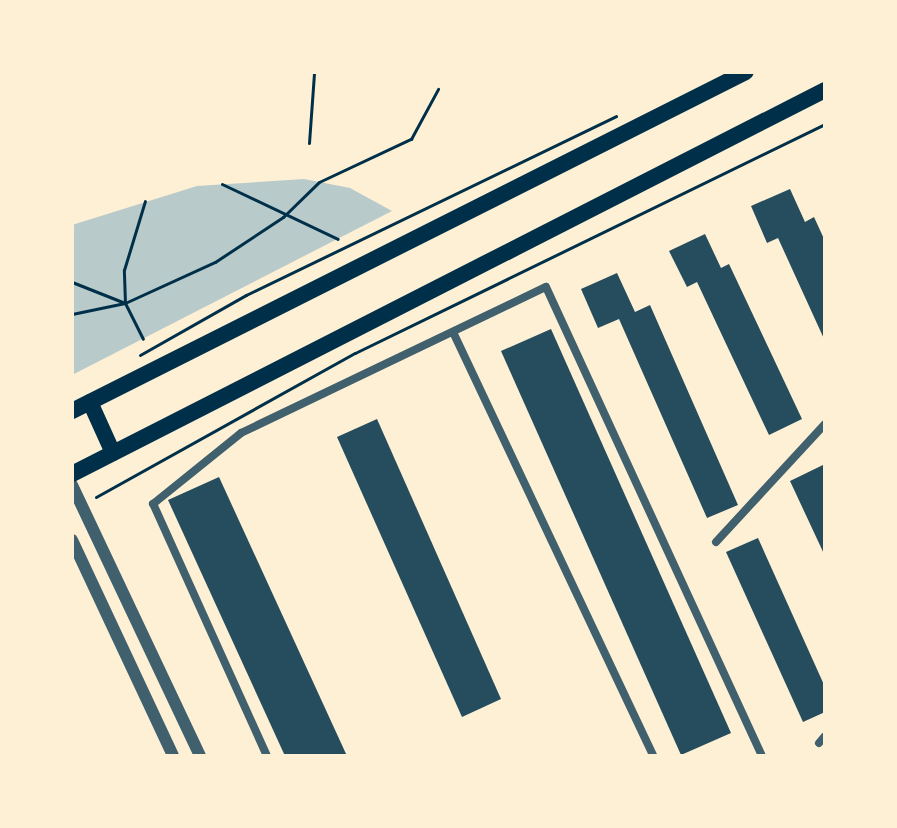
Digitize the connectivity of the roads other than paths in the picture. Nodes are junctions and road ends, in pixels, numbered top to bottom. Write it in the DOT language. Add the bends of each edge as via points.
graph roads {
  1 [pos="746,72"];
  2 [pos="825,90"];
  3 [pos="453,332"];
  4 [pos="90,402"];
  5 [pos="72,411"];
  6 [pos="825,424"];
  7 [pos="113,453"];
  8 [pos="72,474"];
  9 [pos="72,485"];
  10 [pos="72,540"];
  11 [pos="716,542"];
  12 [pos="173,756"];
  13 [pos="200,756"];
  14 [pos="267,756"];
  15 [pos="653,756"];
  16 [pos="762,756"];
  1 -- 4 [label="main road"];
  2 -- 7 [label="main road"];
  3 -- 14 [label="street" via="241,433 153,504"];
  3 -- 15 [label="street"];
  3 -- 16 [label="street" via="546,287"];
  4 -- 5 [label="main road"];
  4 -- 7 [label="main road"];
  6 -- 11 [label="street"];
  7 -- 8 [label="main road"];
  9 -- 13 [label="street"];
  10 -- 12 [label="street"];
}
